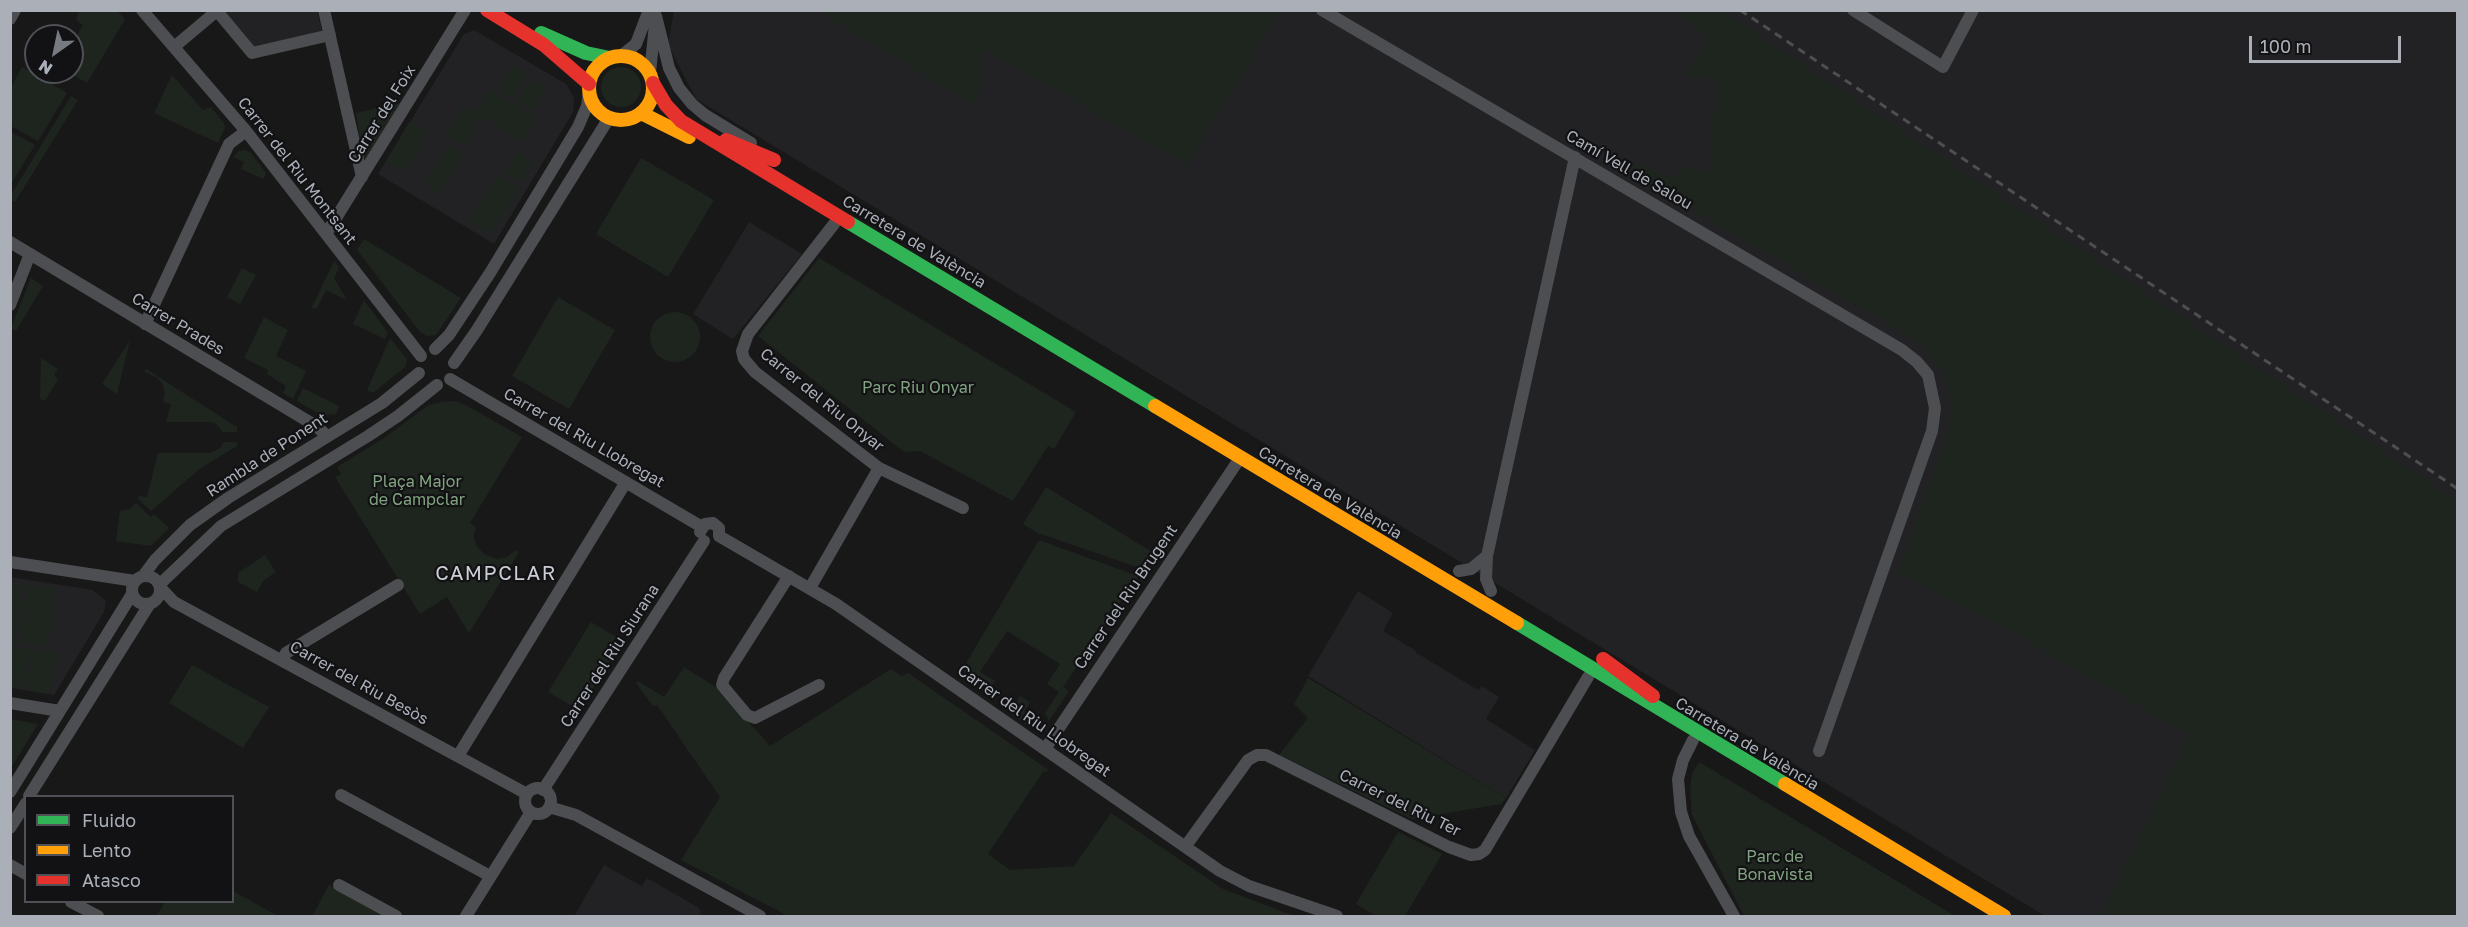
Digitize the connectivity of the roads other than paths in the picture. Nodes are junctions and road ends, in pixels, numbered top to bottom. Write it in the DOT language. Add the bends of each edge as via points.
graph roads {
  1 [pos="15,10"];
  2 [pos="142,10"];
  3 [pos="324,10"];
  4 [pos="465,10"];
  5 [pos="487,10"];
  6 [pos="502,10"];
  7 [pos="1322,10"];
  8 [pos="1853,10"];
  9 [pos="1973,10"];
  10 [pos="218,11"];
  11 [pos="653,12"];
  12 [pos="10,19"];
  13 [pos="330,34"];
  14 [pos="174,47"];
  15 [pos="616,57"];
  16 [pos="651,78"];
  17 [pos="589,88"];
  18 [pos="641,113"];
  19 [pos="609,118"];
  20 [pos="246,130"];
  21 [pos="707,137"];
  22 [pos="1575,158"];
  23 [pos="774,160"];
  24 [pos="362,177"];
  25 [pos="834,224"];
  26 [pos="326,234"];
  27 [pos="10,242"];
  28 [pos="30,254"];
  29 [pos="10,305"];
  30 [pos="146,324"];
  31 [pos="435,349"];
  32 [pos="421,356"];
  33 [pos="454,363"];
  34 [pos="419,374"];
  35 [pos="450,379"];
  36 [pos="437,385"];
  37 [pos="327,436"];
  38 [pos="1236,464"];
  39 [pos="879,468"];
  40 [pos="626,482"];
  41 [pos="963,508"];
  42 [pos="702,527"];
  43 [pos="719,536"];
  44 [pos="704,541"];
  45 [pos="1487,556"];
  46 [pos="10,562"];
  47 [pos="1459,571"];
  48 [pos="789,576"];
  49 [pos="135,585"];
  50 [pos="398,585"];
  51 [pos="160,586"];
  52 [pos="810,588"];
  53 [pos="1491,591"];
  54 [pos="174,602"];
  55 [pos="152,604"];
  56 [pos="1603,658"];
  57 [pos="282,660"];
  58 [pos="1588,677"];
  59 [pos="819,686"];
  60 [pos="10,703"];
  61 [pos="60,711"];
  62 [pos="1693,740"];
  63 [pos="1045,749"];
  64 [pos="1819,751"];
  65 [pos="1728,752"];
  66 [pos="458,756"];
  67 [pos="543,790"];
  68 [pos="10,792"];
  69 [pos="527,794"];
  70 [pos="30,795"];
  71 [pos="341,795"];
  72 [pos="24,806"];
  73 [pos="549,807"];
  74 [pos="531,812"];
  75 [pos="10,828"];
  76 [pos="1185,847"];
  77 [pos="10,865"];
  78 [pos="24,873"];
  79 [pos="490,876"];
  80 [pos="339,885"];
  81 [pos="74,908"];
  82 [pos="98,916"];
  83 [pos="396,916"];
  84 [pos="466,916"];
  85 [pos="760,916"];
  86 [pos="1337,916"];
  87 [pos="1734,916"];
  88 [pos="1987,916"];
  89 [pos="2004,916"];
  1 -- 12 [label="street"];
  2 -- 14 [label="street, Carrer del Riu Montsant"];
  3 -- 13 [label="street"];
  4 -- 24 [label="street, Carrer del Foix"];
  5 -- 17 [label="main road" via="544,45"];
  6 -- 15 [label="main road" via="546,36 586,53"];
  7 -- 22 [label="street, Camí Vell de Salou"];
  8 -- 9 [label="street" via="1943,67"];
  10 -- 13 [label="street" via="252,53"];
  10 -- 14 [label="street"];
  11 -- 15 [label="street" via="636,44"];
  11 -- 16 [label="street"];
  11 -- 23 [label="street" via="669,68 685,96 705,115"];
  13 -- 24 [label="street"];
  14 -- 20 [label="street, Carrer del Riu Montsant"];
  15 -- 16 [label="main road" via="640,62"];
  15 -- 17 [label="main road" via="596,67"];
  16 -- 18 [label="main road" via="650,102"];
  16 -- 21 [label="main road, Carretera de València" via="666,105 681,121"];
  17 -- 19 [label="main road" via="598,111"];
  17 -- 31 [label="street" via="578,127 490,273 449,335"];
  18 -- 19 [label="main road" via="621,120"];
  18 -- 25 [label="main road, Carretera de València" via="674,128"];
  19 -- 33 [label="street"];
  20 -- 26 [label="street, Carrer del Riu Montsant"];
  20 -- 30 [label="street" via="229,144"];
  21 -- 23 [label="main road" via="740,144"];
  21 -- 65 [label="main road, Carretera de València"];
  22 -- 45 [label="street"];
  22 -- 64 [label="street, Camí Vell de Salou" via="1902,350 1928,375 1935,408 1932,431"];
  24 -- 26 [label="street, Carrer del Foix"];
  25 -- 38 [label="main road, Carretera de València"];
  25 -- 39 [label="street, Carrer del Riu Onyar" via="748,334 742,351 756,372"];
  26 -- 32 [label="street, Carrer del Riu Montsant"];
  27 -- 28 [label="street, Carrer Prades"];
  28 -- 29 [label="street"];
  28 -- 30 [label="street, Carrer Prades"];
  30 -- 37 [label="street, Carrer Prades"];
  31 -- 32 [label="street"];
  31 -- 33 [label="street" via="447,353"];
  32 -- 34 [label="street"];
  33 -- 35 [label="street"];
  34 -- 36 [label="street" via="429,384"];
  34 -- 37 [label="street, Rambla de Ponent" via="382,403"];
  35 -- 36 [label="street"];
  35 -- 40 [label="street, Carrer del Riu Llobregat"];
  36 -- 51 [label="street, Rambla de Ponent" via="368,436 221,526"];
  37 -- 49 [label="street, Rambla de Ponent" via="190,525"];
  38 -- 58 [label="main road, Carretera de València"];
  38 -- 63 [label="street, Carrer del Riu Brugent"];
  39 -- 41 [label="street, Carrer del Riu Onyar"];
  39 -- 52 [label="street"];
  40 -- 42 [label="street, Carrer del Riu Llobregat"];
  40 -- 66 [label="street"];
  42 -- 43 [label="street" via="716,525"];
  42 -- 44 [label="street"];
  43 -- 44 [label="street" via="713,543"];
  43 -- 48 [label="street, Carrer del Riu Llobregat"];
  44 -- 67 [label="street, Carrer del Riu Siurana"];
  45 -- 47 [label="street" via="1471,569"];
  45 -- 53 [label="street" via="1486,579"];
  46 -- 49 [label="street" via="116,578"];
  48 -- 52 [label="street, Carrer del Riu Llobregat"];
  48 -- 59 [label="street" via="722,685 747,715 755,718"];
  49 -- 51 [label="street" via="154,578"];
  49 -- 55 [label="street" via="138,603"];
  49 -- 61 [label="street, Rambla de Ponent"];
  50 -- 57 [label="street" via="286,653"];
  51 -- 54 [label="street, Carrer del Riu Besòs"];
  51 -- 55 [label="street"];
  52 -- 63 [label="street, Carrer del Riu Llobregat"];
  54 -- 55 [label="street, Carrer del Riu Besòs"];
  54 -- 57 [label="street, Carrer del Riu Besòs"];
  55 -- 70 [label="street"];
  56 -- 65 [label="main road"];
  57 -- 66 [label="street, Carrer del Riu Besòs"];
  58 -- 62 [label="main road, Carretera de València"];
  58 -- 76 [label="street, Carrer del Riu Ter" via="1490,843 1479,854 1449,847 1266,755 1248,760"];
  60 -- 61 [label="street"];
  61 -- 68 [label="street, Rambla de Ponent"];
  62 -- 87 [label="street" via="1678,778 1680,812 1689,836"];
  62 -- 88 [label="main road, Carretera de València"];
  63 -- 76 [label="street, Carrer del Riu Llobregat"];
  65 -- 89 [label="main road, Carretera de València"];
  66 -- 69 [label="street, Carrer del Riu Besòs"];
  67 -- 69 [label="street" via="533,789"];
  67 -- 73 [label="street" via="550,796"];
  69 -- 74 [label="street" via="526,804"];
  71 -- 79 [label="street"];
  72 -- 75 [label="street"];
  73 -- 74 [label="street" via="543,813"];
  73 -- 85 [label="street" via="576,815"];
  74 -- 79 [label="street"];
  76 -- 86 [label="street, Carrer del Riu Llobregat" via="1249,886"];
  77 -- 78 [label="street"];
  79 -- 84 [label="street"];
  80 -- 83 [label="street"];
  81 -- 82 [label="street"];
}
